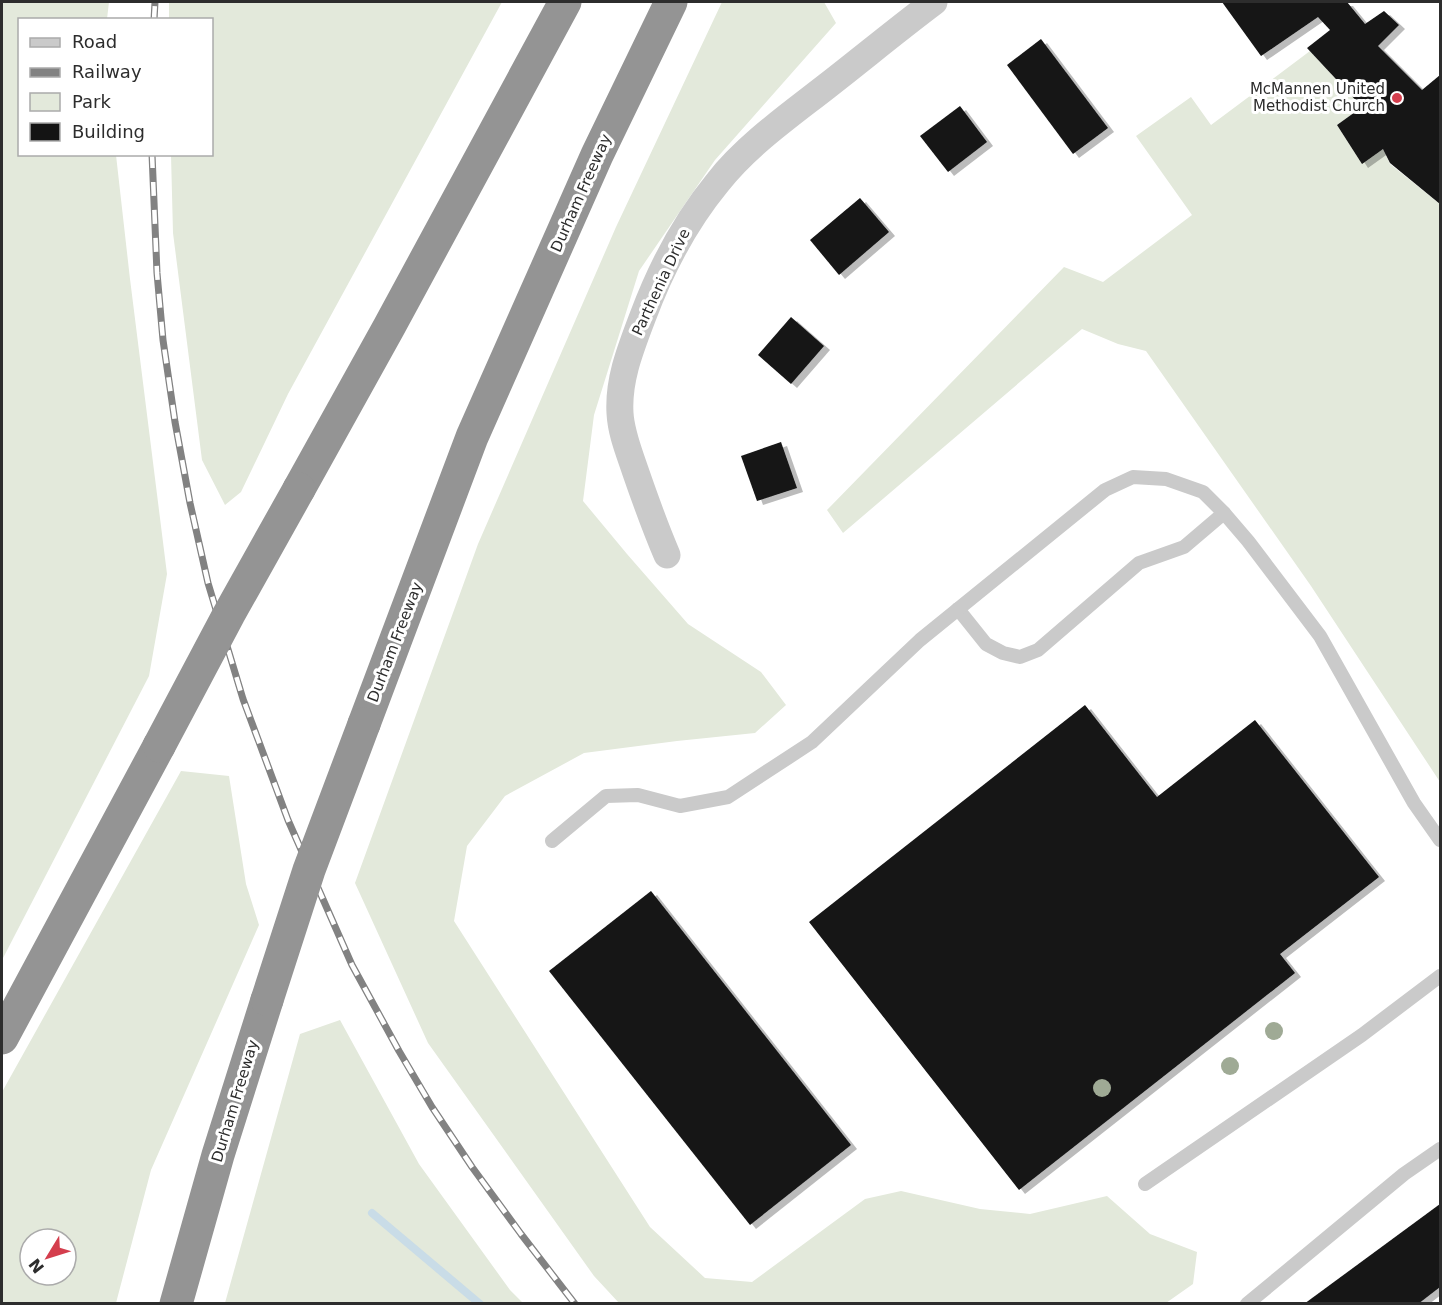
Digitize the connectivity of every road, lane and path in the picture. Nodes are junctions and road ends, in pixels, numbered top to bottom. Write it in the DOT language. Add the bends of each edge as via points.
graph roads {
  1 [pos="565,2"];
  2 [pos="671,2"];
  3 [pos="934,2"];
  4 [pos="1224,513"];
  5 [pos="667,555"];
  6 [pos="958,609"];
  7 [pos="1440,840"];
  8 [pos="552,841"];
  9 [pos="1440,976"];
  10 [pos="2,1038"];
  11 [pos="1440,1149"];
  12 [pos="1145,1184"];
  13 [pos="176,1304"];
  14 [pos="1247,1304"];
  1 -- 10 [label="highway, bridge" via="229,614"];
  2 -- 13 [label="highway, Durham Freeway, bridge" via="597,155 472,437 309,870 218,1155"];
  3 -- 5 [label="street, Parthenia Drive" via="744,153 692,215 674,246 630,350 621,381 620,413 624,440"];
  4 -- 6 [label="lane" via="1203,492 1166,479 1133,477 1106,490"];
  4 -- 6 [label="lane" via="1184,547 1139,563 1038,650 1020,657 986,644"];
  4 -- 7 [label="lane" via="1320,636 1414,802"];
  6 -- 8 [label="lane" via="812,742 728,797 681,806 638,795 606,796"];
  9 -- 12 [label="lane" via="1362,1035"];
  11 -- 14 [label="lane" via="1404,1174"];
}
